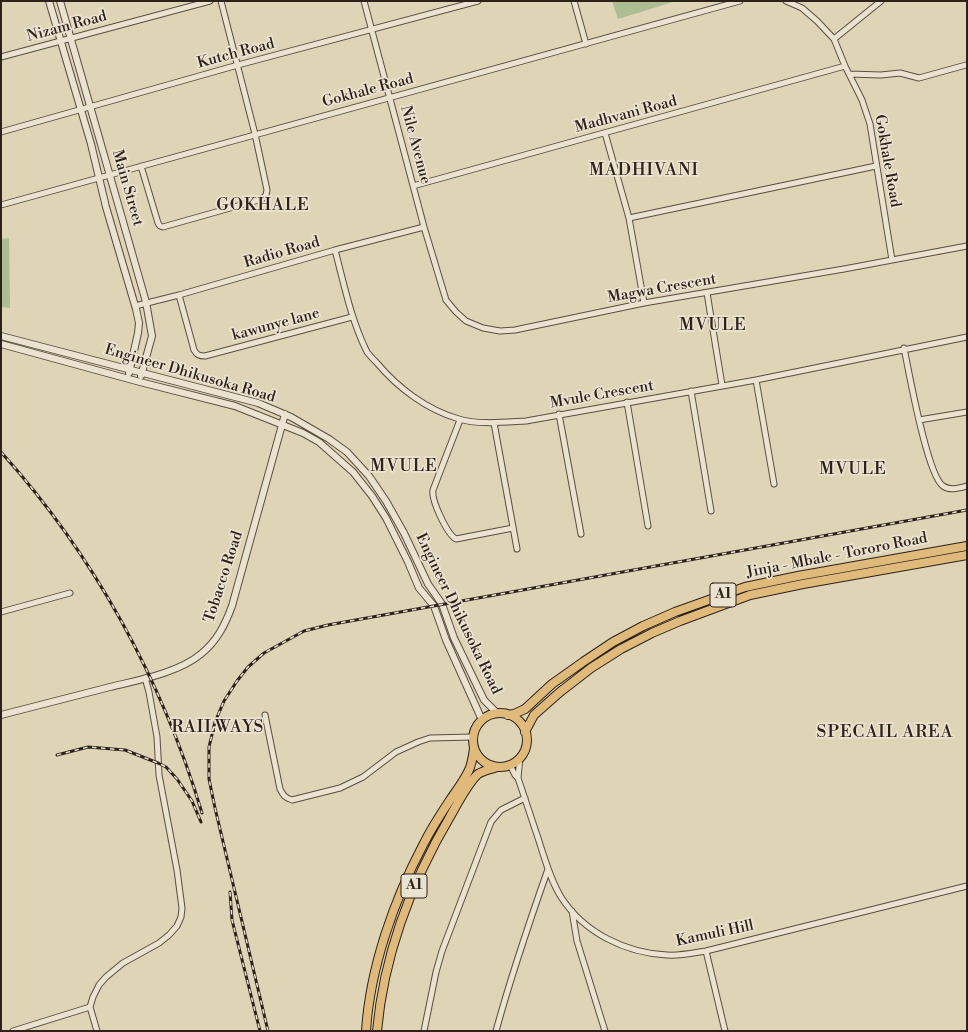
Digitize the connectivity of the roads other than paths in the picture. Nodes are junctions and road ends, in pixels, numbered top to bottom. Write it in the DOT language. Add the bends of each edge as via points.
graph roads {
  1 [pos="49,1"];
  2 [pos="60,1"];
  3 [pos="210,1"];
  4 [pos="221,1"];
  5 [pos="364,1"];
  6 [pos="478,1"];
  7 [pos="574,1"];
  8 [pos="740,1"];
  9 [pos="786,1"];
  10 [pos="881,1"];
  11 [pos="372,30"];
  12 [pos="70,38"];
  13 [pos="834,39"];
  14 [pos="60,41"];
  15 [pos="586,44"];
  16 [pos="1,57"];
  17 [pos="966,65"];
  18 [pos="238,66"];
  19 [pos="845,66"];
  20 [pos="849,74"];
  21 [pos="390,98"];
  22 [pos="90,107"];
  23 [pos="81,110"];
  24 [pos="1,132"];
  25 [pos="605,133"];
  26 [pos="255,134"];
  27 [pos="141,166"];
  28 [pos="876,166"];
  29 [pos="109,175"];
  30 [pos="98,178"];
  31 [pos="414,186"];
  32 [pos="1,205"];
  33 [pos="629,218"];
  34 [pos="424,227"];
  35 [pos="967,246"];
  36 [pos="335,250"];
  37 [pos="892,260"];
  38 [pos="707,293"];
  39 [pos="179,295"];
  40 [pos="146,302"];
  41 [pos="644,303"];
  42 [pos="135,306"];
  43 [pos="352,317"];
  44 [pos="1,336"];
  45 [pos="967,336"];
  46 [pos="1,344"];
  47 [pos="904,348"];
  48 [pos="130,370"];
  49 [pos="142,373"];
  50 [pos="128,379"];
  51 [pos="756,380"];
  52 [pos="140,382"];
  53 [pos="722,385"];
  54 [pos="691,391"];
  55 [pos="627,402"];
  56 [pos="967,412"];
  57 [pos="285,414"];
  58 [pos="559,414"];
  59 [pos="460,420"];
  60 [pos="919,420"];
  61 [pos="494,423"];
  62 [pos="283,425"];
  63 [pos="774,484"];
  64 [pos="967,486"];
  65 [pos="712,511"];
  66 [pos="648,526"];
  67 [pos="513,528"];
  68 [pos="581,534"];
  69 [pos="967,546"];
  70 [pos="517,549"];
  71 [pos="967,555"];
  72 [pos="70,592"];
  73 [pos="1,612"];
  74 [pos="145,678"];
  75 [pos="498,714"];
  76 [pos="1,715"];
  77 [pos="265,715"];
  78 [pos="508,715"];
  79 [pos="482,720"];
  80 [pos="525,732"];
  81 [pos="473,737"];
  82 [pos="474,748"];
  83 [pos="520,757"];
  84 [pos="510,765"];
  85 [pos="498,767"];
  86 [pos="518,778"];
  87 [pos="525,798"];
  88 [pos="548,869"];
  89 [pos="967,886"];
  90 [pos="572,911"];
  91 [pos="706,951"];
  92 [pos="90,1007"];
  93 [pos="29,1029"];
  94 [pos="13,1031"];
  95 [pos="97,1031"];
  96 [pos="366,1031"];
  97 [pos="377,1031"];
  98 [pos="424,1031"];
  99 [pos="496,1031"];
  100 [pos="605,1031"];
  101 [pos="725,1031"];
  1 -- 14 [label="street, Main Street"];
  2 -- 12 [label="street, Main Street"];
  3 -- 12 [label="street, Nizam Road"];
  4 -- 18 [label="street"];
  5 -- 11 [label="street, Nile Avenue"];
  6 -- 11 [label="street, Kutch Road"];
  7 -- 15 [label="street"];
  8 -- 15 [label="street, Gokhale Road"];
  9 -- 13 [label="street, Gokhale Road" via="802,8"];
  10 -- 13 [label="street"];
  11 -- 18 [label="street, Kutch Road"];
  11 -- 21 [label="street, Nile Avenue"];
  12 -- 14 [label="street, Nizam Road"];
  12 -- 22 [label="street, Main Street"];
  13 -- 19 [label="street, Gokhale Road"];
  14 -- 16 [label="street, Nizam Road"];
  14 -- 23 [label="street, Main Street"];
  15 -- 21 [label="street, Gokhale Road"];
  17 -- 20 [label="street" via="919,78 900,73"];
  18 -- 22 [label="street, Kutch Road"];
  18 -- 26 [label="street"];
  19 -- 20 [label="street, Gokhale Road"];
  19 -- 25 [label="street, Madhvani Road"];
  20 -- 28 [label="street, Gokhale Road" via="870,124"];
  21 -- 26 [label="street, Gokhale Road"];
  21 -- 31 [label="street, Nile Avenue"];
  22 -- 23 [label="street, Kutch Road"];
  22 -- 29 [label="street, Main Street"];
  23 -- 24 [label="street, Kutch Road"];
  23 -- 30 [label="street, Main Street"];
  25 -- 31 [label="street, Madhvani Road"];
  25 -- 33 [label="street"];
  26 -- 27 [label="street, Gokhale Road"];
  26 -- 27 [label="street" via="267,190 266,196 165,227 160,226 158,222"];
  27 -- 29 [label="street, Gokhale Road"];
  28 -- 33 [label="street"];
  28 -- 37 [label="street, Gokhale Road"];
  29 -- 30 [label="street, Gokhale Road"];
  29 -- 40 [label="street, Main Street"];
  30 -- 32 [label="street, Gokhale Road"];
  30 -- 42 [label="street, Main Street"];
  31 -- 34 [label="street, Nile Avenue"];
  33 -- 41 [label="street"];
  34 -- 36 [label="street, Radio Road"];
  34 -- 41 [label="street, Magwa Crescent" via="446,300 466,321 483,328 515,330"];
  35 -- 37 [label="street, Magwa Crescent"];
  36 -- 39 [label="street, Radio Road"];
  36 -- 43 [label="street, Mvule Crescent"];
  37 -- 38 [label="street, Magwa Crescent"];
  38 -- 41 [label="street, Magwa Crescent"];
  38 -- 53 [label="street"];
  39 -- 40 [label="street, Radio Road"];
  39 -- 43 [label="street, kawunye lane" via="194,350 197,354 205,356"];
  40 -- 42 [label="street, Radio Road"];
  40 -- 49 [label="street, Main Street" via="152,336"];
  42 -- 48 [label="street, Main Street" via="138,334"];
  43 -- 59 [label="street, Mvule Crescent" via="368,354 394,381 420,401"];
  44 -- 48 [label="street, Engineer Dhikusoka Road"];
  45 -- 47 [label="street, Mvule Crescent"];
  46 -- 50 [label="street, Engineer Dhikusoka Road"];
  47 -- 51 [label="street, Mvule Crescent"];
  47 -- 60 [label="street"];
  48 -- 49 [label="street, Engineer Dhikusoka Road"];
  48 -- 50 [label="street, Main Street"];
  49 -- 52 [label="street, Main Street"];
  49 -- 57 [label="street, Engineer Dhikusoka Road" via="258,403"];
  50 -- 52 [label="street, Engineer Dhikusoka Road"];
  51 -- 53 [label="street, Mvule Crescent"];
  51 -- 63 [label="street"];
  52 -- 62 [label="street, Engineer Dhikusoka Road" via="235,406"];
  53 -- 54 [label="street, Mvule Crescent"];
  54 -- 55 [label="street, Mvule Crescent"];
  54 -- 65 [label="street"];
  55 -- 58 [label="street, Mvule Crescent"];
  55 -- 66 [label="street"];
  56 -- 60 [label="street"];
  57 -- 62 [label="street, Tobacco Road"];
  57 -- 75 [label="street, Engineer Dhikusoka Road" via="347,452 372,480 404,533 428,584 442,604 454,638 484,700"];
  58 -- 61 [label="street, Mvule Crescent"];
  58 -- 68 [label="street"];
  59 -- 61 [label="street, Mvule Crescent"];
  59 -- 67 [label="street" via="433,490 432,496 441,515 456,539"];
  60 -- 64 [label="street" via="936,478 948,488"];
  61 -- 67 [label="street"];
  62 -- 74 [label="street, Tobacco Road" via="232,606 218,636 200,655 188,662"];
  62 -- 79 [label="street, Engineer Dhikusoka Road" via="319,442 353,472 372,496 386,518 419,588 434,606 446,640"];
  67 -- 70 [label="street"];
  69 -- 78 [label="highway, Jinja - Mbale - Tororo Road / A1" via="775,580 745,587 675,612 613,642 558,680 525,709"];
  71 -- 80 [label="highway, Jinja - Mbale - Tororo Road / A1" via="758,594 680,621 621,649 591,668 534,715"];
  72 -- 73 [label="street"];
  74 -- 76 [label="street, Tobacco Road"];
  74 -- 92 [label="street" via="157,737 159,775 176,863 181,917 177,926 159,943 123,963 106,977 99,985"];
  75 -- 78 [label="highway, A1"];
  75 -- 79 [label="highway, A1"];
  77 -- 81 [label="street" via="280,790 286,798 292,800 340,788 363,777 396,752 418,742 430,738"];
  78 -- 80 [label="highway" via="515,718"];
  79 -- 81 [label="highway"];
  80 -- 83 [label="highway, A1" via="526,745"];
  81 -- 82 [label="highway, A1"];
  82 -- 85 [label="highway, A1" via="485,764"];
  82 -- 96 [label="highway, A1" via="468,772 440,815 406,880 380,954"];
  83 -- 84 [label="highway, A1"];
  83 -- 86 [label="street, Kamuli Hill"];
  84 -- 85 [label="highway, A1"];
  84 -- 86 [label="street, Kamuli Hill"];
  85 -- 97 [label="highway, A1" via="484,771 476,777 439,834 422,869 401,918 383,988"];
  86 -- 87 [label="street, Kamuli Hill"];
  87 -- 88 [label="street, Kamuli Hill"];
  87 -- 98 [label="street" via="501,810 491,822 442,951"];
  88 -- 90 [label="street, Kamuli Hill" via="561,897"];
  88 -- 99 [label="street" via="531,915"];
  89 -- 91 [label="street, Kamuli Hill"];
  90 -- 91 [label="street, Kamuli Hill" via="598,934 627,948 668,955"];
  90 -- 100 [label="street" via="577,942"];
  91 -- 101 [label="street"];
  92 -- 93 [label="street"];
  92 -- 95 [label="street"];
  93 -- 94 [label="street"];
}
